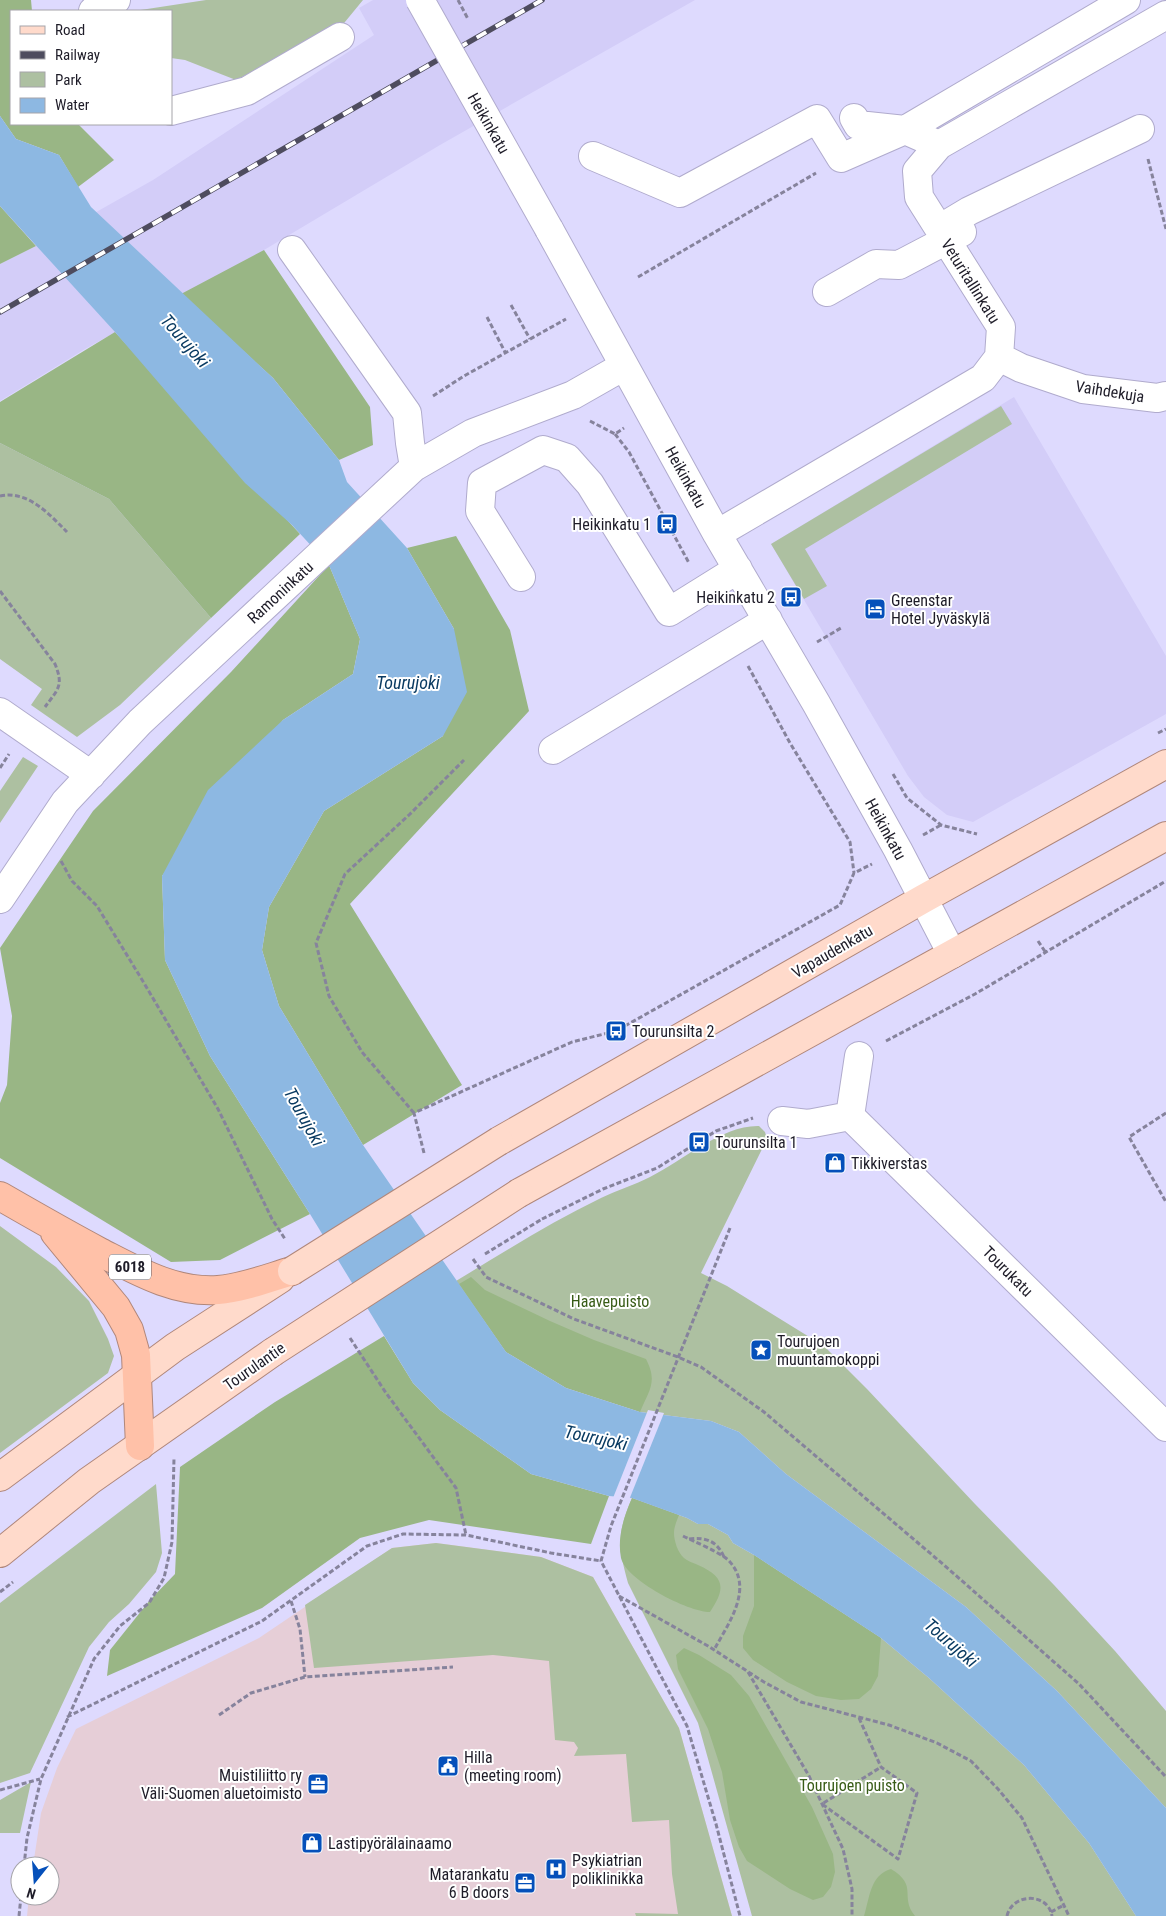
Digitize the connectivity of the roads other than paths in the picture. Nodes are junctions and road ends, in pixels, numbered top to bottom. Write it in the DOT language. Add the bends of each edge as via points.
graph roads {
  1 [pos="116,0"];
  2 [pos="420,0"];
  3 [pos="1126,0"];
  4 [pos="95,10"];
  5 [pos="1166,15"];
  6 [pos="340,37"];
  7 [pos="172,111"];
  8 [pos="1140,129"];
  9 [pos="905,130"];
  10 [pos="831,140"];
  11 [pos="939,145"];
  12 [pos="593,156"];
  13 [pos="949,234"];
  14 [pos="292,250"];
  15 [pos="827,292"];
  16 [pos="999,357"];
  17 [pos="624,366"];
  18 [pos="1166,396"];
  19 [pos="414,467"];
  20 [pos="717,534"];
  21 [pos="738,568"];
  22 [pos="522,577"];
  23 [pos="768,620"];
  24 [pos="0,712"];
  25 [pos="552,750"];
  26 [pos="1166,764"];
  27 [pos="91,775"];
  28 [pos="1166,836"];
  29 [pos="0,899"];
  30 [pos="923,899"];
  31 [pos="952,954"];
  32 [pos="859,1056"];
  33 [pos="850,1116"];
  34 [pos="782,1122"];
  35 [pos="0,1196"];
  36 [pos="47,1224"];
  37 [pos="292,1271"];
  38 [pos="226,1299"];
  39 [pos="136,1376"];
  40 [pos="1166,1427"];
  41 [pos="140,1446"];
  42 [pos="0,1476"];
  43 [pos="0,1554"];
  1 -- 4 [label="street"];
  2 -- 17 [label="street, Heikinkatu, bridge"];
  3 -- 9 [label="street"];
  5 -- 11 [label="street, Veturitallinkatu"];
  6 -- 7 [label="street" via="246,91"];
  8 -- 13 [label="street" via="969,211"];
  9 -- 10 [label="street" via="856,122"];
  9 -- 10 [label="street" via="841,158"];
  9 -- 11 [label="street"];
  10 -- 12 [label="street" via="817,119 680,193"];
  11 -- 13 [label="street, Veturitallinkatu" via="918,171 919,196"];
  13 -- 15 [label="street" via="899,265 876,264"];
  13 -- 16 [label="street, Veturitallinkatu" via="1001,327"];
  14 -- 19 [label="street" via="407,413"];
  16 -- 18 [label="street, Vaihdekuja" via="1020,368 1083,390 1157,398"];
  16 -- 20 [label="street" via="983,378"];
  17 -- 19 [label="street, Ramoninkatu" via="573,395 473,433"];
  17 -- 20 [label="street, Heikinkatu"];
  19 -- 27 [label="street, Ramoninkatu" via="140,722"];
  20 -- 21 [label="street, Heikinkatu"];
  21 -- 22 [label="street" via="669,612 590,484 567,458 543,450 482,483 480,511"];
  21 -- 23 [label="street, Heikinkatu"];
  23 -- 25 [label="street"];
  23 -- 30 [label="street, Heikinkatu"];
  24 -- 27 [label="street"];
  26 -- 30 [label="main road, Vapaudenkatu"];
  27 -- 29 [label="street, Ramoninkatu" via="65,802"];
  28 -- 31 [label="main road"];
  30 -- 31 [label="street, Heikinkatu"];
  30 -- 37 [label="main road, Vapaudenkatu, bridge" via="499,1141"];
  31 -- 41 [label="main road, Tourulantie, bridge" via="519,1193 273,1352"];
  32 -- 33 [label="street"];
  33 -- 34 [label="street" via="808,1124"];
  33 -- 40 [label="street, Tourukatu"];
  35 -- 36 [label="highway, 6018"];
  36 -- 38 [label="highway, 6018" via="145,1276"];
  36 -- 39 [label="highway" via="116,1307 129,1330 136,1355"];
  37 -- 38 [label="highway, 6018"];
  38 -- 39 [label="main road" via="175,1347"];
  39 -- 41 [label="highway"];
  39 -- 42 [label="main road"];
  41 -- 43 [label="main road, Tourulantie" via="90,1481"];
}
